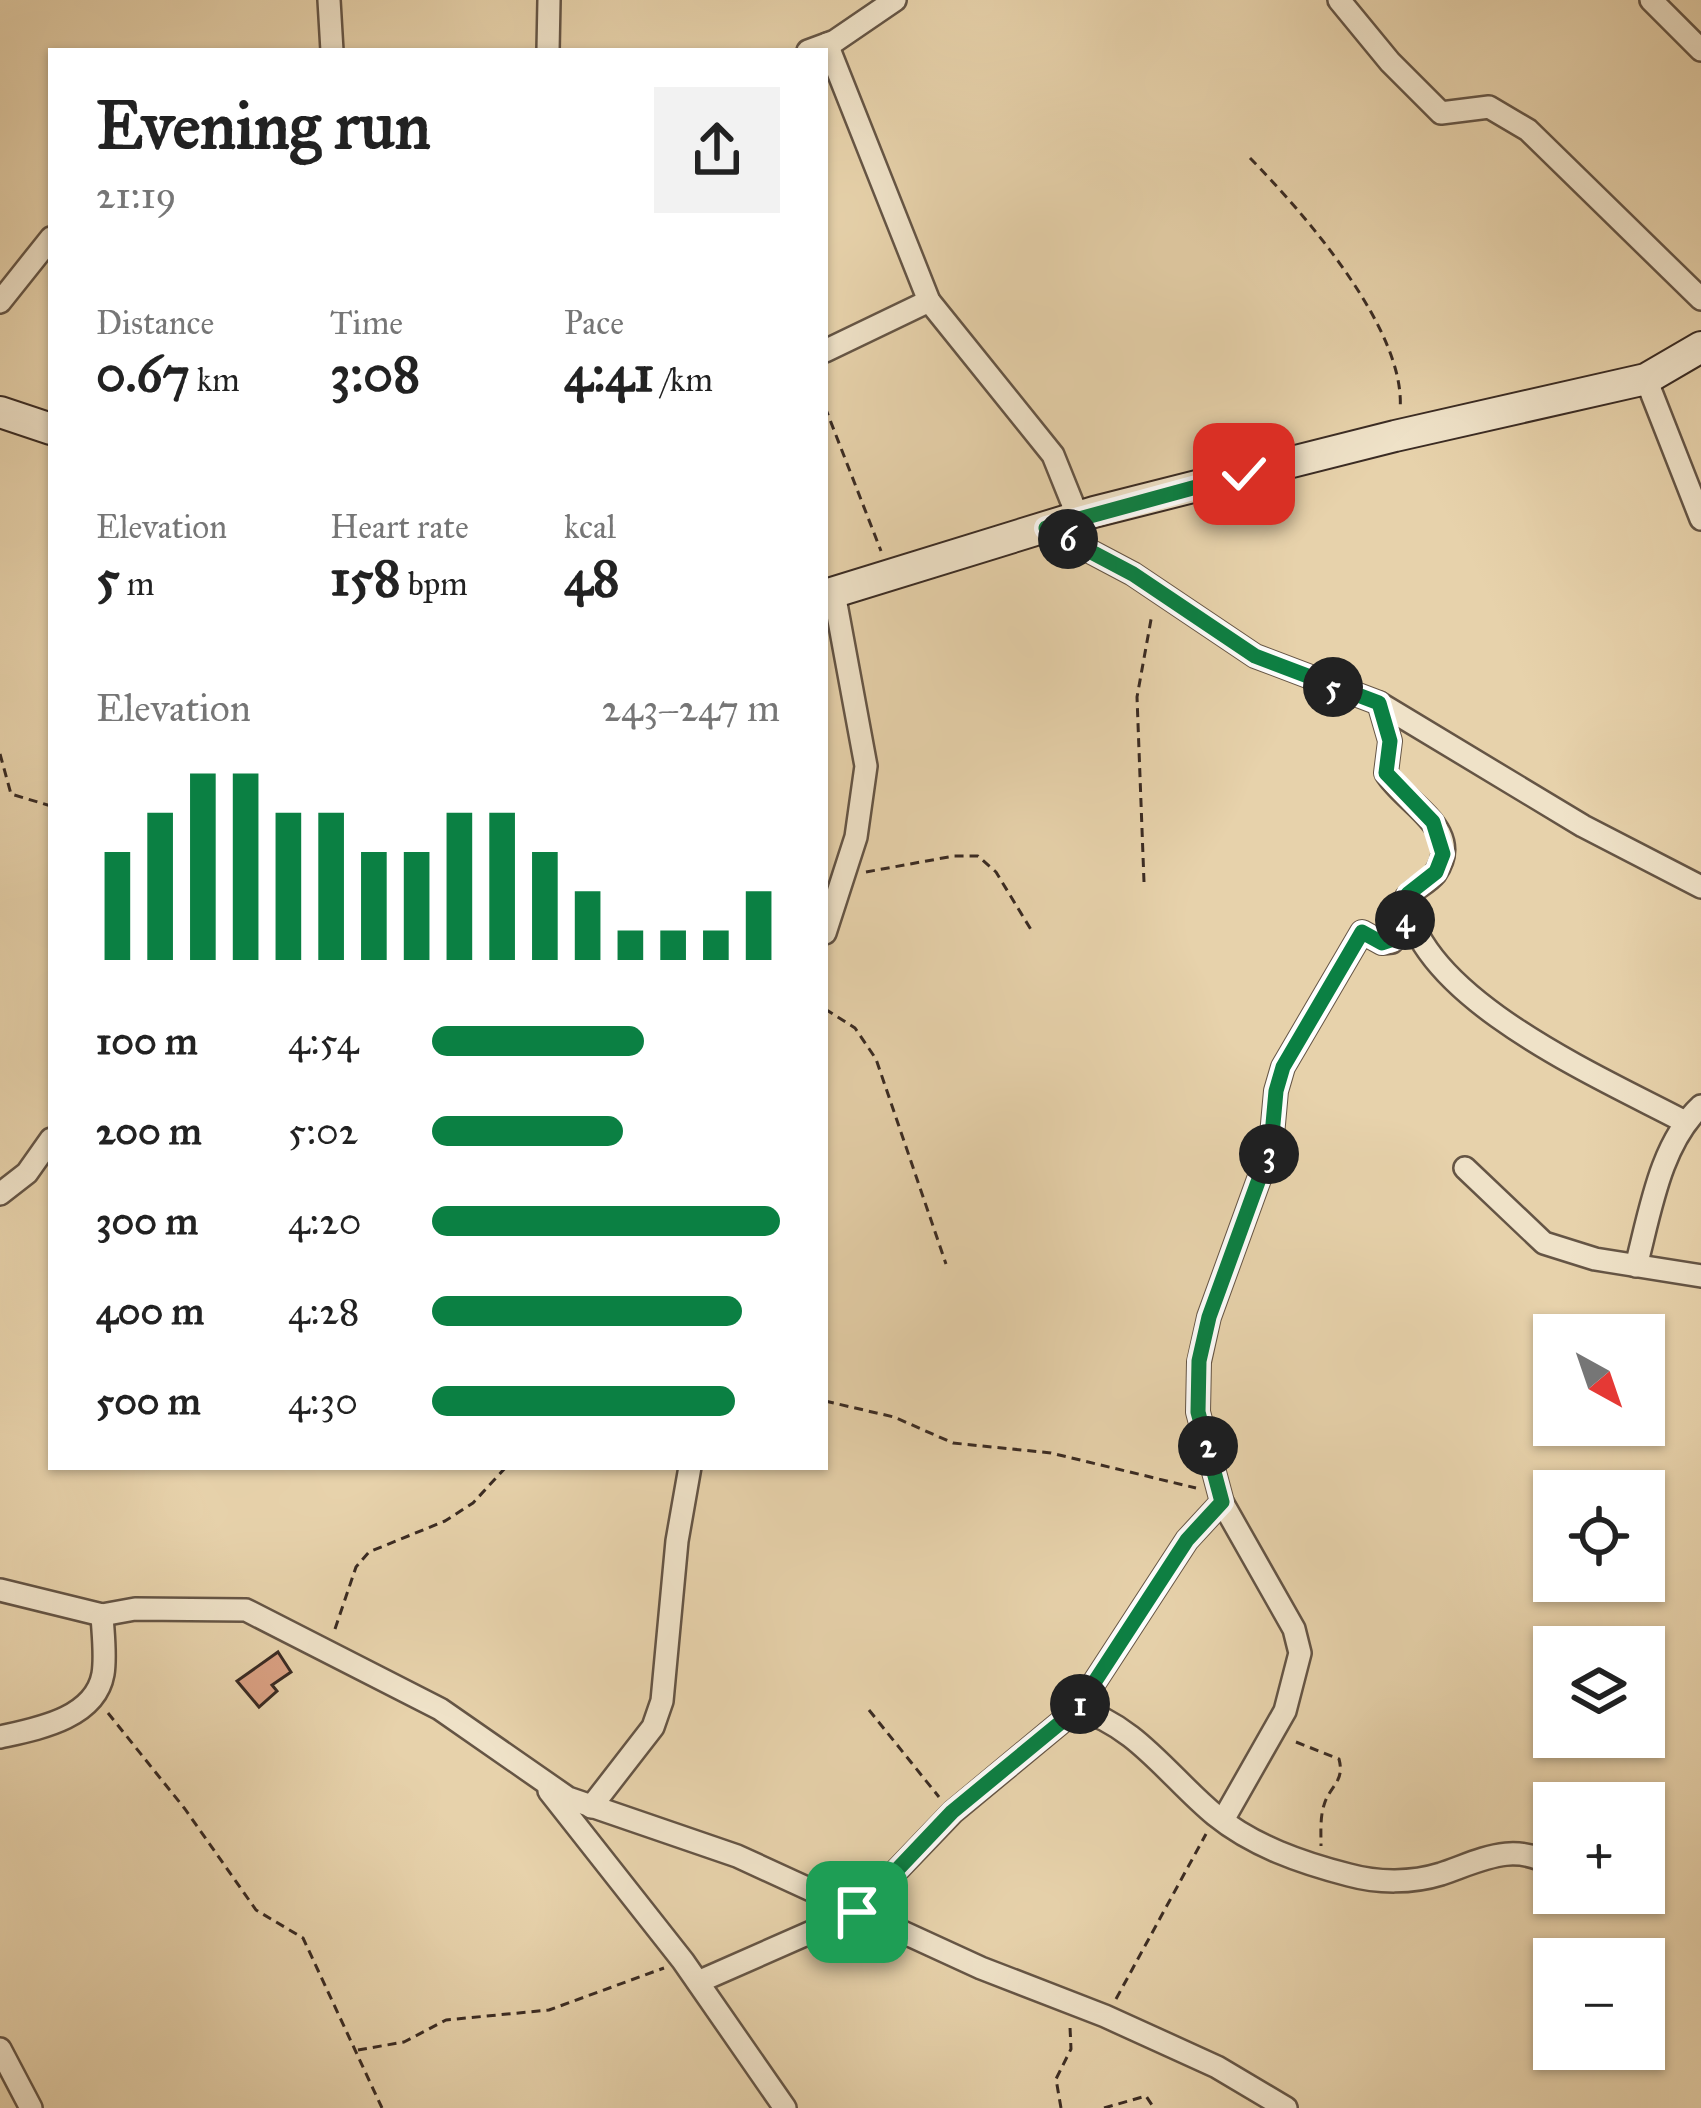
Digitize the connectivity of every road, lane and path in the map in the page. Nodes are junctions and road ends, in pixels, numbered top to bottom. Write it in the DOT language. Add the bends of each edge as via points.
graph roads {
  1 [pos="329,0"];
  2 [pos="549,0"];
  3 [pos="896,0"];
  4 [pos="1340,0"];
  5 [pos="1651,0"];
  6 [pos="818,47"];
  7 [pos="332,48"];
  8 [pos="548,48"];
  9 [pos="1701,50"];
  10 [pos="828,70"];
  11 [pos="1250,158"];
  12 [pos="48,242"];
  13 [pos="1701,299"];
  14 [pos="928,301"];
  15 [pos="0,302"];
  16 [pos="1701,347"];
  17 [pos="828,350"];
  18 [pos="1646,380"];
  19 [pos="0,412"];
  20 [pos="828,415"];
  21 [pos="48,428"];
  22 [pos="1395,436"];
  23 [pos="1078,518"];
  24 [pos="1701,519"];
  25 [pos="1046,528"];
  26 [pos="890,575"];
  27 [pos="1156,589"];
  28 [pos="829,594"];
  29 [pos="1379,703"];
  30 [pos="0,754"];
  31 [pos="48,805"];
  32 [pos="836,870"];
  33 [pos="1144,882"];
  34 [pos="1701,887"];
  35 [pos="1407,911"];
  36 [pos="828,916"];
  37 [pos="1033,933"];
  38 [pos="828,1011"];
  39 [pos="1693,1114"];
  40 [pos="48,1142"];
  41 [pos="1465,1168"];
  42 [pos="0,1194"];
  43 [pos="946,1264"];
  44 [pos="1636,1266"];
  45 [pos="1701,1276"];
  46 [pos="828,1402"];
  47 [pos="503,1470"];
  48 [pos="690,1470"];
  49 [pos="1221,1498"];
  50 [pos="0,1590"];
  51 [pos="102,1615"];
  52 [pos="329,1650"];
  53 [pos="94,1695"];
  54 [pos="1077,1709"];
  55 [pos="869,1710"];
  56 [pos="1271,1733"];
  57 [pos="0,1737"];
  58 [pos="544,1784"];
  59 [pos="591,1807"];
  60 [pos="952,1812"];
  61 [pos="1219,1818"];
  62 [pos="1533,1856"];
  63 [pos="1323,1868"];
  64 [pos="857,1912"];
  65 [pos="682,1961"];
  66 [pos="698,1982"];
  67 [pos="1065,2002"];
  68 [pos="1105,2016"];
  69 [pos="0,2049"];
  70 [pos="356,2051"];
  71 [pos="31,2108"];
  72 [pos="382,2108"];
  73 [pos="785,2108"];
  74 [pos="1061,2108"];
  75 [pos="1104,2108"];
  76 [pos="1154,2108"];
  77 [pos="1286,2108"];
  1 -- 7 [label="street"];
  2 -- 8 [label="street"];
  3 -- 6 [label="street"];
  4 -- 13 [label="street" via="1441,113 1489,107 1528,130"];
  5 -- 9 [label="street"];
  10 -- 14 [label="street"];
  11 -- 22 [label="path" via="1317,237 1380,333 1402,387"];
  12 -- 15 [label="street"];
  14 -- 17 [label="street"];
  14 -- 23 [label="street" via="1053,454"];
  16 -- 18 [label="street"];
  18 -- 22 [label="street"];
  18 -- 24 [label="street"];
  19 -- 21 [label="street"];
  20 -- 26 [label="path"];
  22 -- 23 [label="street"];
  23 -- 25 [label="street"];
  25 -- 26 [label="street"];
  25 -- 27 [label="street"];
  26 -- 28 [label="street"];
  27 -- 29 [label="street" via="1255,656"];
  27 -- 33 [label="path" via="1137,697"];
  28 -- 32 [label="street" via="866,766 862,809"];
  29 -- 34 [label="street"];
  29 -- 35 [label="street" via="1390,741 1386,773 1442,840 1436,872 1408,894"];
  30 -- 31 [label="path" via="11,794"];
  32 -- 36 [label="street"];
  32 -- 37 [label="path" via="978,856"];
  35 -- 39 [label="street" via="1435,958 1491,1010 1552,1050"];
  35 -- 49 [label="street" via="1392,942 1362,932 1355,938 1283,1067 1271,1146 1199,1361 1198,1412"];
  38 -- 43 [label="path" via="855,1028 876,1059"];
  39 -- 44 [label="street" via="1665,1165"];
  40 -- 42 [label="street"];
  41 -- 44 [label="street" via="1544,1243"];
  44 -- 45 [label="street"];
  46 -- 49 [label="path" via="894,1417 953,1443 1070,1456"];
  47 -- 52 [label="path" via="446,1521 369,1552 351,1578"];
  48 -- 59 [label="street" via="662,1701 652,1727"];
  49 -- 54 [label="street"];
  49 -- 56 [label="street" via="1300,1653 1286,1711"];
  50 -- 51 [label="street"];
  51 -- 52 [label="street" via="246,1610"];
  51 -- 53 [label="street" via="103,1676"];
  52 -- 58 [label="street" via="440,1709"];
  53 -- 57 [label="street" via="46,1727"];
  53 -- 70 [label="path" via="256,1910 303,1938"];
  54 -- 60 [label="street"];
  54 -- 61 [label="street" via="1131,1736"];
  55 -- 60 [label="path"];
  56 -- 61 [label="street"];
  56 -- 63 [label="path" via="1340,1759 1342,1777 1322,1808"];
  58 -- 59 [label="street"];
  58 -- 65 [label="street"];
  59 -- 64 [label="street" via="737,1856"];
  60 -- 64 [label="street"];
  61 -- 63 [label="street"];
  61 -- 68 [label="path"];
  62 -- 63 [label="street" via="1478,1859 1418,1880"];
  64 -- 66 [label="street"];
  64 -- 67 [label="street"];
  65 -- 66 [label="street"];
  65 -- 70 [label="path" via="549,2010 446,2020 404,2042"];
  66 -- 73 [label="street"];
  67 -- 68 [label="street"];
  67 -- 74 [label="path" via="1072,2038 1057,2070"];
  68 -- 77 [label="street"];
  69 -- 71 [label="street"];
  70 -- 72 [label="path"];
  75 -- 76 [label="path" via="1146,2096"];
}
